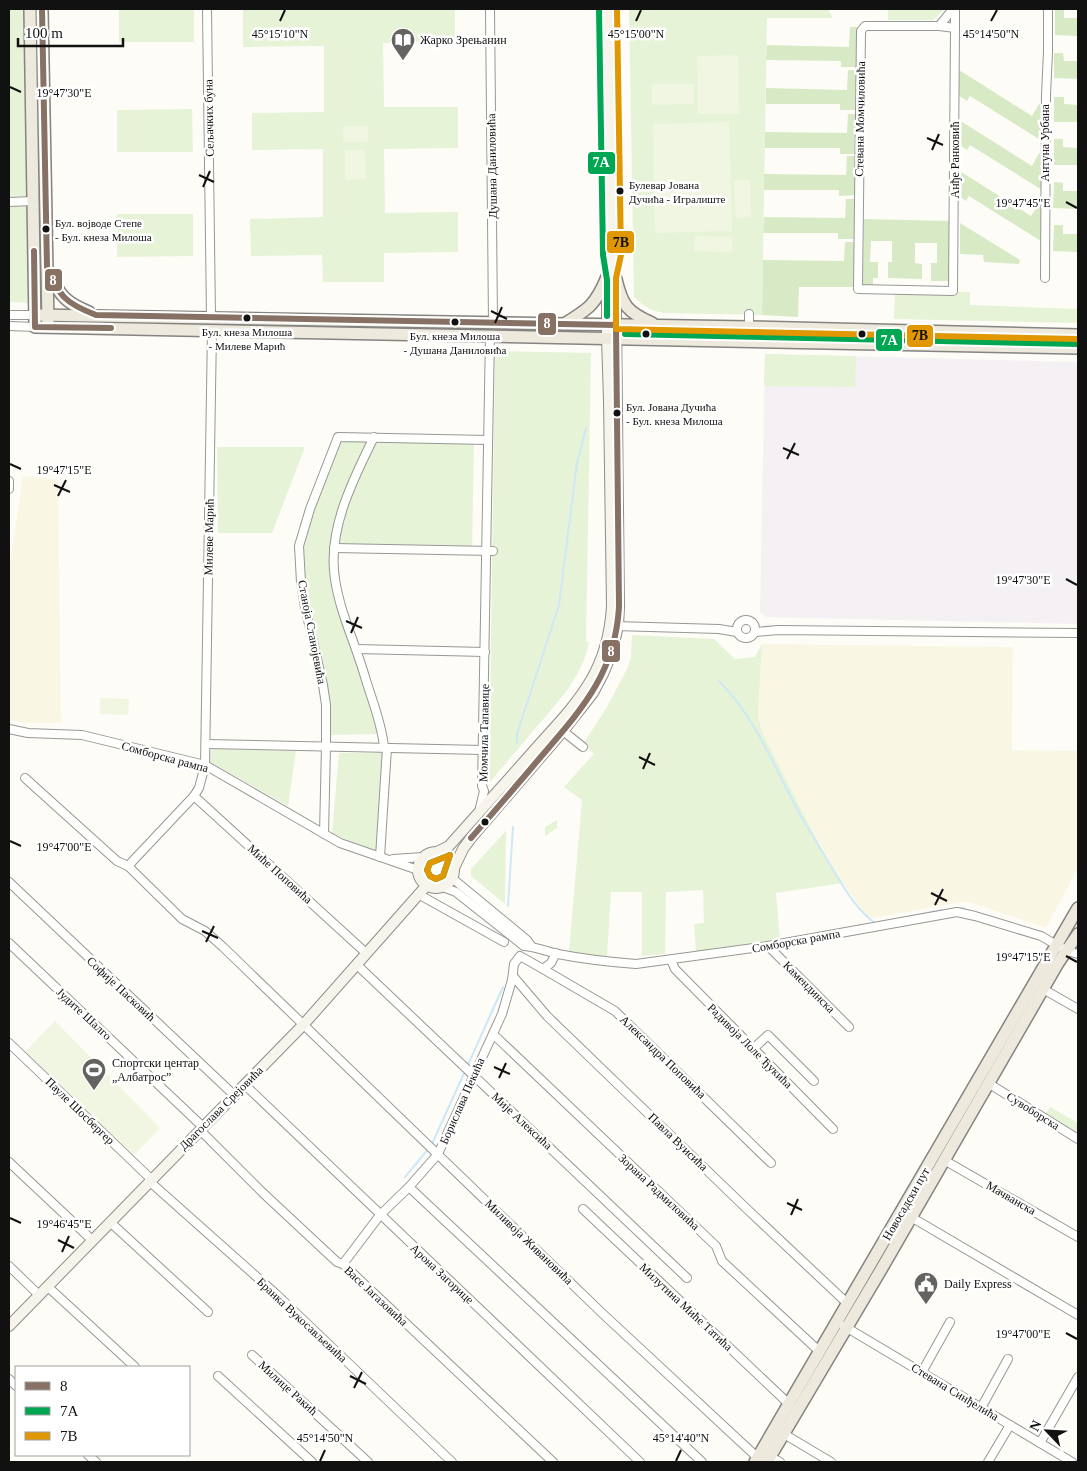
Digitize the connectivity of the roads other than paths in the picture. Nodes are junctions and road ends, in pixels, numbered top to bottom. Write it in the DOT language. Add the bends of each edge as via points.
graph roads {
  1 [pos="30,9"];
  2 [pos="42,9"];
  3 [pos="208,9"];
  4 [pos="490,9"];
  5 [pos="608,9"];
  6 [pos="954,9"];
  7 [pos="1048,9"];
  8 [pos="939,26"];
  9 [pos="955,28"];
  10 [pos="33,201"];
  11 [pos="9,202"];
  12 [pos="47,267"];
  13 [pos="612,278"];
  14 [pos="1045,278"];
  15 [pos="954,291"];
  16 [pos="749,314"];
  17 [pos="9,315"];
  18 [pos="48,315"];
  19 [pos="96,315"];
  20 [pos="211,317"];
  21 [pos="35,321"];
  22 [pos="493,322"];
  23 [pos="564,324"];
  24 [pos="612,325"];
  25 [pos="9,326"];
  26 [pos="658,326"];
  27 [pos="48,327"];
  28 [pos="748,327"];
  29 [pos="212,330"];
  30 [pos="897,331"];
  31 [pos="490,335"];
  32 [pos="1078,335"];
  33 [pos="611,338"];
  34 [pos="897,344"];
  35 [pos="1078,348"];
  36 [pos="374,437"];
  37 [pos="488,440"];
  38 [pos="9,481"];
  39 [pos="9,490"];
  40 [pos="334,548"];
  41 [pos="490,551"];
  42 [pos="614,626"];
  43 [pos="737,629"];
  44 [pos="755,629"];
  45 [pos="1078,633"];
  46 [pos="357,649"];
  47 [pos="485,652"];
  48 [pos="9,729"];
  49 [pos="564,731"];
  50 [pos="206,744"];
  51 [pos="326,746"];
  52 [pos="582,747"];
  53 [pos="385,748"];
  54 [pos="483,750"];
  55 [pos="205,765"];
  56 [pos="26,778"];
  57 [pos="489,793"];
  58 [pos="194,796"];
  59 [pos="324,834"];
  60 [pos="437,852"];
  61 [pos="380,857"];
  62 [pos="423,857"];
  63 [pos="390,859"];
  64 [pos="128,866"];
  65 [pos="418,870"];
  66 [pos="453,873"];
  67 [pos="9,882"];
  68 [pos="426,885"];
  69 [pos="443,887"];
  70 [pos="418,894"];
  71 [pos="1078,908"];
  72 [pos="1078,934"];
  73 [pos="504,942"];
  74 [pos="9,943"];
  75 [pos="1056,945"];
  76 [pos="532,946"];
  77 [pos="768,946"];
  78 [pos="366,953"];
  79 [pos="556,953"];
  80 [pos="1073,953"];
  81 [pos="670,960"];
  82 [pos="356,964"];
  83 [pos="542,969"];
  84 [pos="513,976"];
  85 [pos="1043,989"];
  86 [pos="1078,1009"];
  87 [pos="304,1024"];
  88 [pos="850,1027"];
  89 [pos="493,1034"];
  90 [pos="9,1043"];
  91 [pos="754,1050"];
  92 [pos="469,1070"];
  93 [pos="814,1081"];
  94 [pos="988,1083"];
  95 [pos="244,1085"];
  96 [pos="234,1095"];
  97 [pos="201,1129"];
  98 [pos="833,1129"];
  99 [pos="1078,1139"];
  100 [pos="432,1149"];
  101 [pos="944,1160"];
  102 [pos="9,1162"];
  103 [pos="771,1163"];
  104 [pos="150,1180"];
  105 [pos="409,1187"];
  106 [pos="583,1209"];
  107 [pos="380,1215"];
  108 [pos="910,1217"];
  109 [pos="110,1222"];
  110 [pos="1078,1237"];
  111 [pos="92,1240"];
  112 [pos="343,1264"];
  113 [pos="9,1266"];
  114 [pos="687,1278"];
  115 [pos="47,1286"];
  116 [pos="39,1295"];
  117 [pos="848,1304"];
  118 [pos="208,1312"];
  119 [pos="1078,1315"];
  120 [pos="950,1322"];
  121 [pos="842,1325"];
  122 [pos="9,1326"];
  123 [pos="820,1352"];
  124 [pos="252,1355"];
  125 [pos="1008,1359"];
  126 [pos="134,1366"];
  127 [pos="922,1372"];
  128 [pos="218,1376"];
  129 [pos="1078,1377"];
  130 [pos="790,1405"];
  131 [pos="981,1408"];
  132 [pos="1010,1425"];
  133 [pos="784,1434"];
  134 [pos="1040,1443"];
  135 [pos="766,1460"];
  136 [pos="312,1462"];
  137 [pos="368,1462"];
  138 [pos="452,1462"];
  139 [pos="553,1462"];
  140 [pos="640,1462"];
  141 [pos="702,1462"];
  142 [pos="831,1462"];
  143 [pos="988,1462"];
  144 [pos="1072,1462"];
  1 -- 10 [label="main road"];
  2 -- 12 [label="main road"];
  3 -- 20 [label="street, Сељачких буна"];
  4 -- 22 [label="street, Душана Даниловића"];
  5 -- 13 [label="street"];
  6 -- 8 [label="street"];
  6 -- 9 [label="street, Анђе Ранковић"];
  7 -- 14 [label="street, Антуна Урбана"];
  8 -- 9 [label="street"];
  8 -- 15 [label="street, Стевана Момчиловића" via="865,26 861,31 858,289"];
  9 -- 15 [label="street, Анђе Ранковић"];
  10 -- 11 [label="street"];
  10 -- 21 [label="main road"];
  12 -- 18 [label="main road"];
  12 -- 19 [label="main road" via="58,292 68,303"];
  13 -- 23 [label="main road" via="591,306"];
  13 -- 24 [label="street"];
  13 -- 26 [label="main road" via="629,310"];
  16 -- 28 [label="street"];
  17 -- 21 [label="street"];
  18 -- 19 [label="main road"];
  18 -- 21 [label="main road"];
  18 -- 27 [label="main road"];
  19 -- 20 [label="main road"];
  20 -- 22 [label="main road"];
  21 -- 25 [label="street"];
  21 -- 27 [label="main road"];
  22 -- 23 [label="main road"];
  23 -- 24 [label="main road"];
  24 -- 26 [label="main road"];
  24 -- 33 [label="street"];
  26 -- 28 [label="main road"];
  27 -- 29 [label="main road"];
  28 -- 30 [label="main road"];
  29 -- 31 [label="main road"];
  29 -- 50 [label="street, Милеве Марић"];
  30 -- 32 [label="main road"];
  30 -- 34 [label="main road"];
  31 -- 33 [label="main road"];
  31 -- 37 [label="street, Момчила Тапавице"];
  33 -- 34 [label="main road"];
  33 -- 42 [label="street" via="611,579"];
  34 -- 35 [label="main road"];
  36 -- 37 [label="street"];
  36 -- 40 [label="street" via="344,505"];
  36 -- 51 [label="street, Станоја Станојевића" via="338,437 310,509 300,546 305,607 326,704"];
  37 -- 41 [label="street, Момчила Тапавице"];
  38 -- 39 [label="street"];
  40 -- 41 [label="street"];
  40 -- 46 [label="street" via="334,578"];
  41 -- 47 [label="street, Момчила Тапавице"];
  42 -- 43 [label="street"];
  42 -- 49 [label="street" via="612,652 604,674"];
  42 -- 57 [label="street" via="588,688 569,712"];
  43 -- 44 [label="street" via="742,637 748,638"];
  43 -- 44 [label="street" via="746,619"];
  44 -- 45 [label="street"];
  46 -- 47 [label="street"];
  46 -- 53 [label="street"];
  47 -- 54 [label="street, Момчила Тапавице"];
  48 -- 55 [label="street, Сомборска рампа" via="82,735"];
  49 -- 52 [label="street"];
  49 -- 66 [label="street" via="471,838"];
  50 -- 51 [label="street"];
  50 -- 55 [label="street, Милеве Марић"];
  51 -- 53 [label="street"];
  51 -- 59 [label="street, Станоја Станојевића"];
  53 -- 54 [label="street"];
  53 -- 61 [label="street"];
  54 -- 57 [label="street, Момчила Тапавице" via="482,786"];
  55 -- 58 [label="street, Милеве Марић"];
  55 -- 59 [label="street, Сомборска рампа"];
  56 -- 64 [label="street, Миливоја Живановића" via="117,861"];
  57 -- 60 [label="street" via="478,814 449,846"];
  58 -- 64 [label="street, Милеве Марић"];
  58 -- 78 [label="street, Миће Поповића"];
  59 -- 61 [label="street, Сомборска рампа" via="351,848"];
  60 -- 62 [label="street"];
  60 -- 66 [label="street" via="447,855 453,863"];
  61 -- 63 [label="street, Сомборска рампа"];
  62 -- 63 [label="street, Сомборска рампа"];
  62 -- 65 [label="street"];
  63 -- 65 [label="street, Сомборска рампа"];
  64 -- 87 [label="street, Миливоја Живановића" via="182,919 205,931"];
  65 -- 68 [label="street"];
  66 -- 69 [label="street"];
  66 -- 76 [label="street, Сомборска рампа"];
  67 -- 96 [label="street, Софије Пасковић"];
  68 -- 69 [label="street"];
  68 -- 70 [label="street, Драгослава Срејовића"];
  69 -- 76 [label="street, Сомборска рампа" via="456,892 524,946"];
  70 -- 73 [label="street"];
  70 -- 78 [label="street, Драгослава Срејовића"];
  71 -- 75 [label="main road, Новосадски пут"];
  72 -- 80 [label="main road, Новосадски пут"];
  74 -- 97 [label="street, Јудите Шалго"];
  75 -- 77 [label="street, Сомборска рампа" via="1041,936 957,912"];
  75 -- 80 [label="street, Сомборска рампа"];
  75 -- 117 [label="main road, Новосадски пут"];
  76 -- 79 [label="street, Сомборска рампа"];
  77 -- 81 [label="street, Сомборска рампа"];
  77 -- 88 [label="street, Камендинска"];
  78 -- 82 [label="street, Драгослава Срејовића"];
  79 -- 81 [label="street, Сомборска рампа" via="636,964"];
  79 -- 83 [label="street" via="551,963"];
  80 -- 85 [label="main road, Новосадски пут"];
  81 -- 91 [label="street, Радивоја Лоле Ђукића" via="674,969"];
  82 -- 87 [label="street, Драгослава Срејовића"];
  82 -- 92 [label="street, Мије Алексића"];
  83 -- 84 [label="street, Борислава Пекића" via="520,956 514,964"];
  83 -- 103 [label="street, Александра Поповића" via="615,1011"];
  84 -- 89 [label="street, Борислава Пекића"];
  84 -- 117 [label="street, Павла Вуисића" via="554,1022"];
  85 -- 86 [label="street"];
  85 -- 94 [label="main road, Новосадски пут"];
  87 -- 95 [label="street, Драгослава Срејовића"];
  87 -- 100 [label="street, Миливоја Живановића"];
  89 -- 92 [label="street, Борислава Пекића"];
  89 -- 123 [label="street, Зорана Радмиловића" via="716,1246 722,1261"];
  90 -- 104 [label="street, Пауле Шосбергер"];
  91 -- 93 [label="street" via="768,1035"];
  91 -- 98 [label="street, Радивоја Лоле Ђукића"];
  92 -- 100 [label="street, Борислава Пекића"];
  92 -- 114 [label="street, Мије Алексића"];
  94 -- 99 [label="street, Сувоборска"];
  94 -- 101 [label="main road, Новосадски пут"];
  95 -- 96 [label="street, Драгослава Срејовића"];
  95 -- 107 [label="street, Арона Загорице"];
  96 -- 97 [label="street, Драгослава Срејовића"];
  97 -- 104 [label="street, Драгослава Срејовића"];
  97 -- 112 [label="street, Васе Јагазовића" via="299,1227"];
  100 -- 105 [label="street, Борислава Пекића"];
  100 -- 135 [label="street, Миливоја Живановића" via="596,1307"];
  101 -- 108 [label="main road, Новосадски пут"];
  101 -- 110 [label="street, Мачванска"];
  102 -- 111 [label="street"];
  104 -- 109 [label="street, Драгослава Срејовића"];
  104 -- 138 [label="street, Бранка Вукосављевића" via="276,1294"];
  105 -- 107 [label="street, Борислава Пекића"];
  105 -- 141 [label="street"];
  106 -- 130 [label="street, Милутина Миће Татића"];
  107 -- 112 [label="street, Борислава Пекића"];
  107 -- 140 [label="street, Арона Загорице"];
  108 -- 119 [label="street"];
  108 -- 121 [label="main road, Новосадски пут"];
  109 -- 111 [label="street, Драгослава Срејовића"];
  109 -- 118 [label="street"];
  111 -- 115 [label="street, Драгослава Срејовића"];
  112 -- 139 [label="street, Васе Јагазовића"];
  113 -- 116 [label="street"];
  115 -- 116 [label="street, Драгослава Срејовића"];
  115 -- 126 [label="street"];
  116 -- 122 [label="street, Драгослава Срејовића"];
  117 -- 121 [label="main road, Новосадски пут"];
  120 -- 127 [label="street"];
  121 -- 123 [label="main road, Новосадски пут"];
  121 -- 127 [label="street, Стевана Синђелића"];
  121 -- 133 [label="main road, Новосадски пут"];
  123 -- 130 [label="main road, Новосадски пут"];
  124 -- 137 [label="street, Милице Ракић"];
  125 -- 131 [label="street"];
  127 -- 131 [label="street, Стевана Синђелића"];
  128 -- 136 [label="street"];
  129 -- 134 [label="street"];
  130 -- 135 [label="main road, Новосадски пут"];
  131 -- 132 [label="street, Стевана Синђелића"];
  132 -- 134 [label="street, Стевана Синђелића"];
  132 -- 143 [label="street"];
  133 -- 135 [label="main road, Новосадски пут"];
  133 -- 142 [label="street"];
  134 -- 144 [label="street, Стевана Синђелића"];
}
